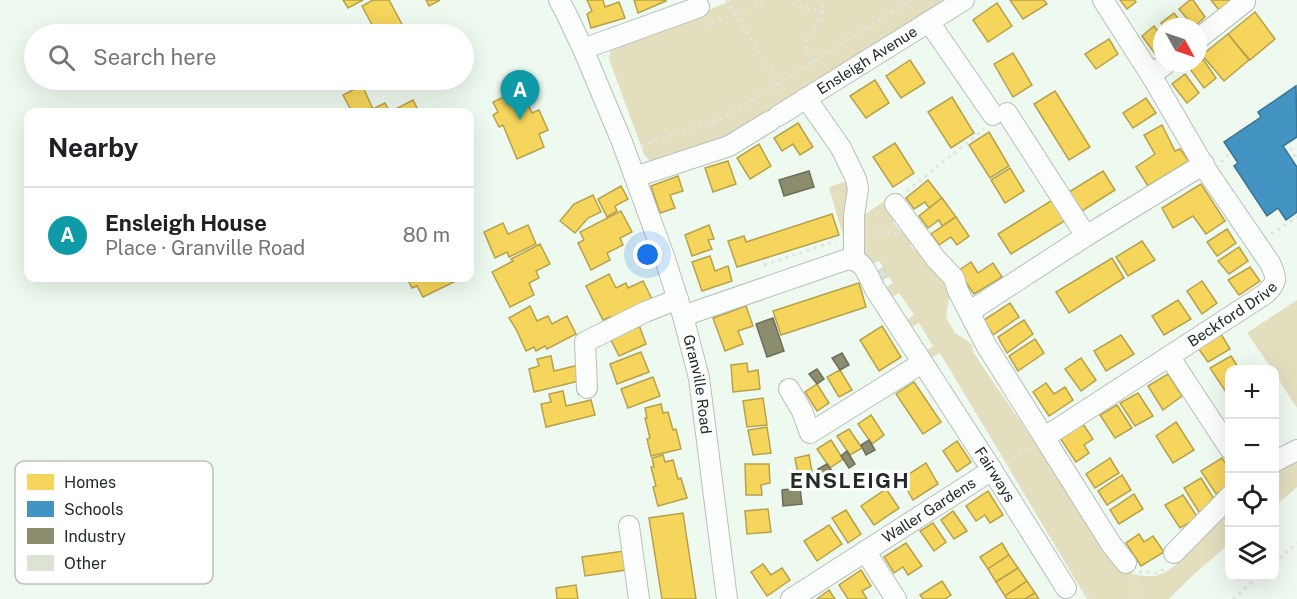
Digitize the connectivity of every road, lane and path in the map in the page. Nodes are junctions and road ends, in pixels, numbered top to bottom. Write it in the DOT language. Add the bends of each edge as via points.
graph roads {
  1 [pos="559,0"];
  2 [pos="726,0"];
  3 [pos="766,0"];
  4 [pos="824,0"];
  5 [pos="911,0"];
  6 [pos="964,0"];
  7 [pos="1105,0"];
  8 [pos="906,1"];
  9 [pos="1245,2"];
  10 [pos="792,4"];
  11 [pos="699,7"];
  12 [pos="822,12"];
  13 [pos="828,12"];
  14 [pos="735,15"];
  15 [pos="929,22"];
  16 [pos="1207,32"];
  17 [pos="583,49"];
  18 [pos="813,62"];
  19 [pos="1155,72"];
  20 [pos="1151,75"];
  21 [pos="778,82"];
  22 [pos="787,110"];
  23 [pos="995,119"];
  24 [pos="1290,148"];
  25 [pos="625,152"];
  26 [pos="1297,159"];
  27 [pos="1204,164"];
  28 [pos="635,177"];
  29 [pos="900,209"];
  30 [pos="1297,217"];
  31 [pos="1086,236"];
  32 [pos="1256,242"];
  33 [pos="854,259"];
  34 [pos="680,307"];
  35 [pos="969,312"];
  36 [pos="1169,356"];
  37 [pos="922,363"];
  38 [pos="587,388"];
  39 [pos="789,389"];
  40 [pos="1045,437"];
  41 [pos="1225,441"];
  42 [pos="1297,450"];
  43 [pos="1279,460"];
  44 [pos="992,470"];
  45 [pos="1225,501"];
  46 [pos="629,526"];
  47 [pos="1297,543"];
  48 [pos="865,551"];
  49 [pos="1174,553"];
  50 [pos="1279,559"];
  51 [pos="1126,563"];
  52 [pos="1253,581"];
  53 [pos="1066,588"];
  54 [pos="639,599"];
  55 [pos="727,599"];
  56 [pos="791,599"];
  57 [pos="896,599"];
  58 [pos="1137,599"];
  59 [pos="1233,599"];
  1 -- 17 [label="street, Granville Road"];
  2 -- 14 [label="path"];
  3 -- 14 [label="path"];
  4 -- 12 [label="path"];
  5 -- 8 [label="path"];
  6 -- 15 [label="street, Ensleigh Avenue"];
  7 -- 20 [label="street, Beckford Drive"];
  8 -- 18 [label="path"];
  9 -- 16 [label="street"];
  10 -- 12 [label="path"];
  11 -- 17 [label="street"];
  12 -- 13 [label="path"];
  12 -- 18 [label="path" via="807,39 807,54"];
  14 -- 21 [label="path"];
  15 -- 22 [label="street, Ensleigh Avenue"];
  15 -- 23 [label="street, Ensleigh Avenue"];
  17 -- 25 [label="street, Granville Road"];
  18 -- 21 [label="path"];
  19 -- 20 [label="street"];
  20 -- 27 [label="street, Beckford Drive"];
  21 -- 22 [label="path"];
  21 -- 25 [label="path" via="725,117"];
  22 -- 28 [label="street" via="729,146"];
  22 -- 33 [label="street, Ensleigh Avenue" via="841,148 856,179"];
  23 -- 29 [label="path"];
  23 -- 31 [label="street, Ensleigh Avenue"];
  24 -- 26 [label="path"];
  25 -- 28 [label="street, Granville Road"];
  27 -- 31 [label="street"];
  27 -- 32 [label="street, Beckford Drive"];
  28 -- 34 [label="street, Granville Road"];
  29 -- 35 [label="street" via="954,278"];
  30 -- 32 [label="path"];
  31 -- 35 [label="street"];
  32 -- 36 [label="street, Beckford Drive" via="1275,272 1272,288"];
  33 -- 34 [label="street"];
  33 -- 37 [label="street, Fairways" via="864,267"];
  34 -- 38 [label="street" via="645,312 585,342"];
  34 -- 55 [label="street, Granville Road" via="699,378"];
  35 -- 40 [label="street"];
  36 -- 40 [label="street, Beckford Drive"];
  36 -- 41 [label="street"];
  37 -- 39 [label="street" via="810,433"];
  37 -- 44 [label="street, Fairways"];
  40 -- 44 [label="path"];
  40 -- 51 [label="street"];
  42 -- 43 [label="street"];
  44 -- 48 [label="street, Waller Gardens"];
  44 -- 53 [label="street, Fairways"];
  45 -- 49 [label="street"];
  46 -- 54 [label="street"];
  47 -- 50 [label="path"];
  48 -- 56 [label="street, Waller Gardens"];
  48 -- 57 [label="street, Waller Gardens"];
  49 -- 58 [label="path" via="1174,563 1167,569 1134,572"];
  52 -- 59 [label="path"];
}
